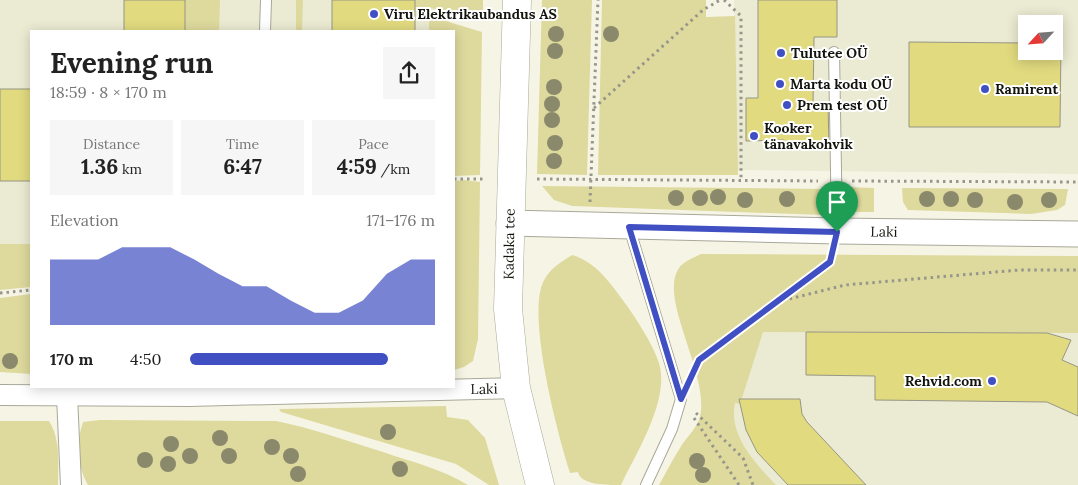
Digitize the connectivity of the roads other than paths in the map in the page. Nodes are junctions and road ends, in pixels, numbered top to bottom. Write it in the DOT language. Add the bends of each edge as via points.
graph roads {
  1 [pos="266,0"];
  2 [pos="517,0"];
  3 [pos="265,30"];
  4 [pos="834,52"];
  5 [pos="510,223"];
  6 [pos="629,227"];
  7 [pos="837,232"];
  8 [pos="1078,234"];
  9 [pos="516,388"];
  10 [pos="0,395"];
  11 [pos="66,396"];
  12 [pos="71,485"];
  13 [pos="540,485"];
  14 [pos="646,485"];
  1 -- 3 [label="lane"];
  2 -- 5 [label="main road, Kadaka tee" via="498,178"];
  4 -- 7 [label="lane"];
  5 -- 6 [label="street, Laki"];
  5 -- 9 [label="main road, Kadaka tee" via="508,309"];
  6 -- 7 [label="street, Laki"];
  6 -- 14 [label="lane" via="681,399 672,429"];
  7 -- 8 [label="street, Laki"];
  9 -- 11 [label="street, Laki" via="330,394"];
  9 -- 13 [label="main road, Kadaka tee"];
  10 -- 11 [label="street, Laki"];
  11 -- 12 [label="street"];
}
